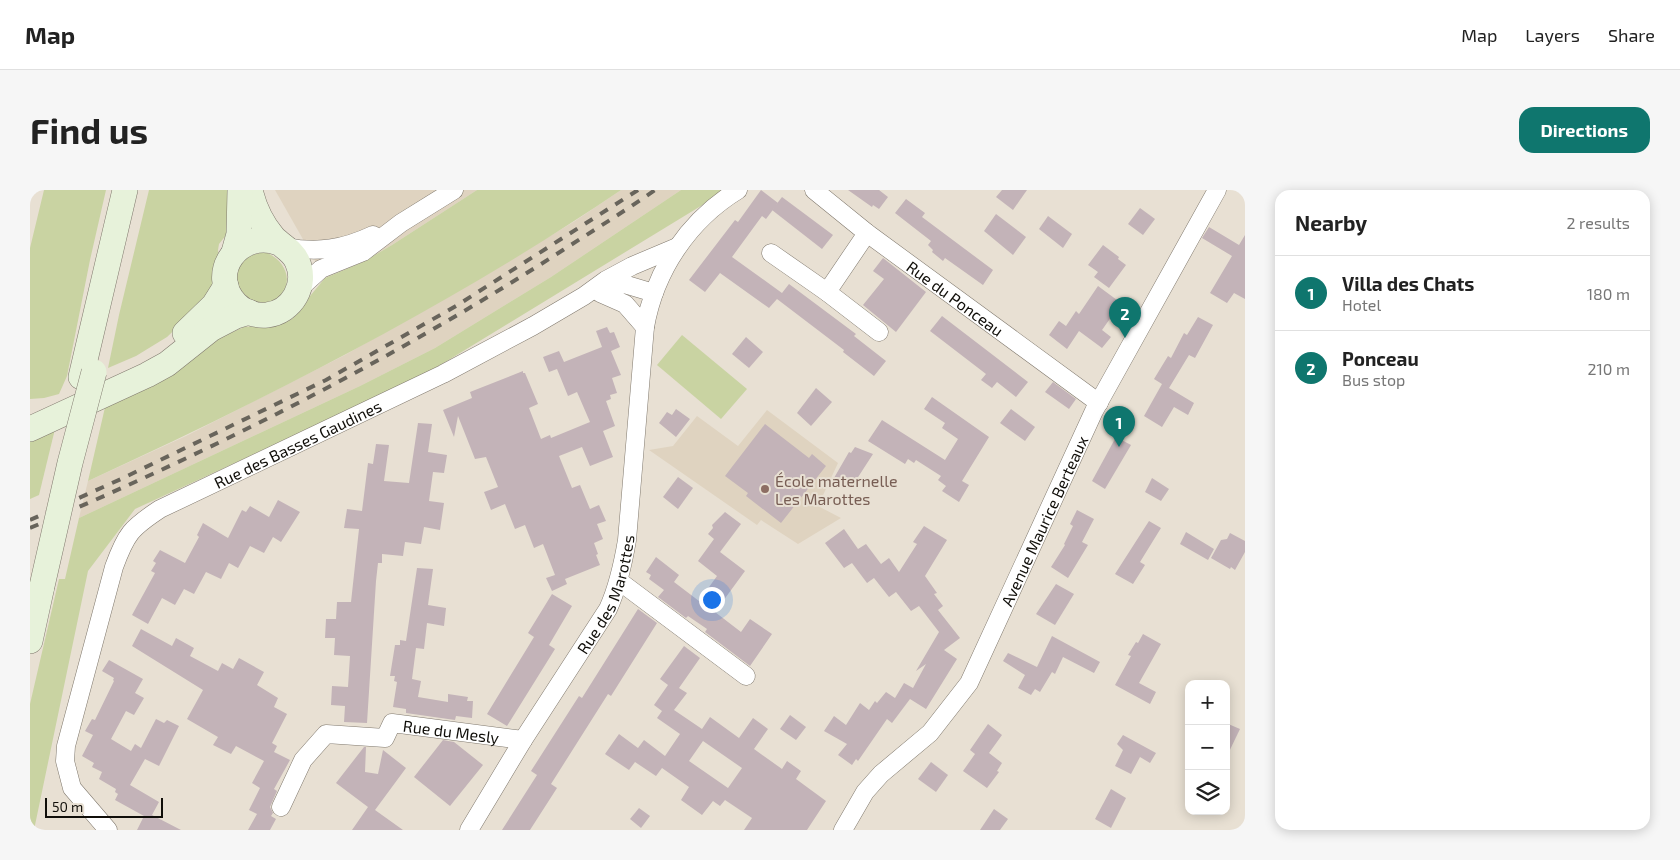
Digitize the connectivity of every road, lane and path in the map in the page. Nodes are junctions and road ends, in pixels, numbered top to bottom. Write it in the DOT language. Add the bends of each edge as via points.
graph roads {
  1 [pos="240,190"];
  2 [pos="250,190"];
  3 [pos="454,190"];
  4 [pos="738,190"];
  5 [pos="814,190"];
  6 [pos="1217,190"];
  7 [pos="127,192"];
  8 [pos="400,223"];
  9 [pos="867,233"];
  10 [pos="283,245"];
  11 [pos="678,247"];
  12 [pos="234,252"];
  13 [pos="771,253"];
  14 [pos="632,266"];
  15 [pos="226,286"];
  16 [pos="656,286"];
  17 [pos="300,288"];
  18 [pos="827,292"];
  19 [pos="592,294"];
  20 [pos="248,312"];
  21 [pos="645,327"];
  22 [pos="879,332"];
  23 [pos="1099,403"];
  24 [pos="32,418"];
  25 [pos="618,581"];
  26 [pos="36,586"];
  27 [pos="30,641"];
  28 [pos="746,676"];
  29 [pos="523,740"];
  30 [pos="281,807"];
  31 [pos="108,830"];
  32 [pos="469,830"];
  33 [pos="843,830"];
  1 -- 12 [label="main road"];
  2 -- 10 [label="main road" via="262,220"];
  3 -- 8 [label="street"];
  4 -- 11 [label="street" via="691,228"];
  5 -- 9 [label="street, Rue du Ponceau"];
  6 -- 23 [label="street, Avenue Maurice Berteaux"];
  7 -- 26 [label="main road, bridge" via="70,463"];
  8 -- 10 [label="street" via="330,249"];
  8 -- 17 [label="street" via="363,252 321,269"];
  9 -- 18 [label="street"];
  9 -- 23 [label="street, Rue du Ponceau"];
  10 -- 12 [label="main road" via="255,240"];
  10 -- 17 [label="main road" via="300,267"];
  11 -- 14 [label="street, Rue des Basses Gaudines"];
  11 -- 16 [label="street, Rue des Marottes"];
  12 -- 15 [label="main road" via="226,269"];
  13 -- 18 [label="street"];
  14 -- 16 [label="street" via="646,271"];
  14 -- 19 [label="street, Rue des Basses Gaudines" via="606,280"];
  15 -- 20 [label="main road" via="234,302"];
  15 -- 24 [label="main road" via="208,312 159,355"];
  16 -- 19 [label="street" via="624,284"];
  16 -- 21 [label="street, Rue des Marottes"];
  17 -- 20 [label="main road" via="294,300 280,311 264,315"];
  18 -- 22 [label="street"];
  19 -- 21 [label="street" via="625,304"];
  19 -- 31 [label="street, Rue des Basses Gaudines" via="443,374 160,509 132,530 123,542 114,567 66,746 65,761 72,788"];
  20 -- 24 [label="main road" via="211,329 167,364 147,375"];
  21 -- 25 [label="street, Rue des Marottes" via="627,540"];
  23 -- 33 [label="street, Avenue Maurice Berteaux" via="969,683 930,733 880,774 865,792"];
  25 -- 28 [label="street"];
  25 -- 29 [label="street, Rue des Marottes" via="608,609"];
  26 -- 27 [label="main road"];
  29 -- 30 [label="street, Rue du Mesly" via="392,724 385,738 326,734 304,760"];
  29 -- 32 [label="street, Rue des Marottes"];
}
